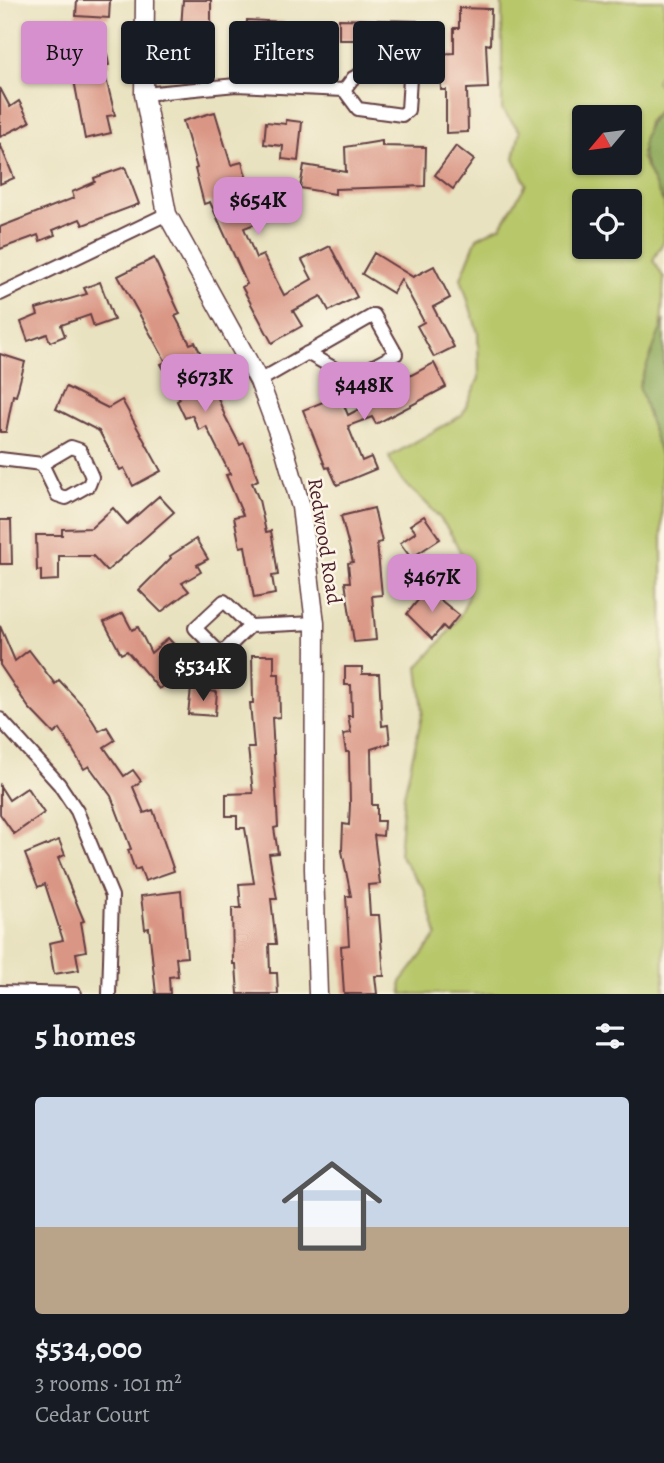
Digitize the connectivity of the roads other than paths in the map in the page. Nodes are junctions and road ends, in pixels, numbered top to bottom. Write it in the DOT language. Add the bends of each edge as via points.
graph roads {
  1 [pos="145,0"];
  2 [pos="344,90"];
  3 [pos="144,94"];
  4 [pos="167,214"];
  5 [pos="0,294"];
  6 [pos="307,354"];
  7 [pos="259,381"];
  8 [pos="0,459"];
  9 [pos="42,464"];
  10 [pos="315,623"];
  11 [pos="250,626"];
  12 [pos="1,722"];
  13 [pos="0,992"];
  14 [pos="75,994"];
  15 [pos="109,994"];
  16 [pos="318,994"];
  1 -- 3 [label="street, Redwood Road"];
  2 -- 2 [label="street" via="358,109 367,113 402,115 408,110 410,78 405,72 367,71 353,78"];
  2 -- 3 [label="street" via="236,85"];
  3 -- 4 [label="street, Redwood Road"];
  4 -- 5 [label="street"];
  4 -- 7 [label="street, Redwood Road"];
  6 -- 6 [label="street" via="374,315 396,354 351,378"];
  6 -- 7 [label="street"];
  7 -- 10 [label="street, Redwood Road" via="301,507"];
  8 -- 9 [label="street"];
  10 -- 11 [label="street"];
  10 -- 16 [label="street, Redwood Road"];
  12 -- 15 [label="street" via="59,784 77,811 113,896"];
  13 -- 14 [label="street"];
}
